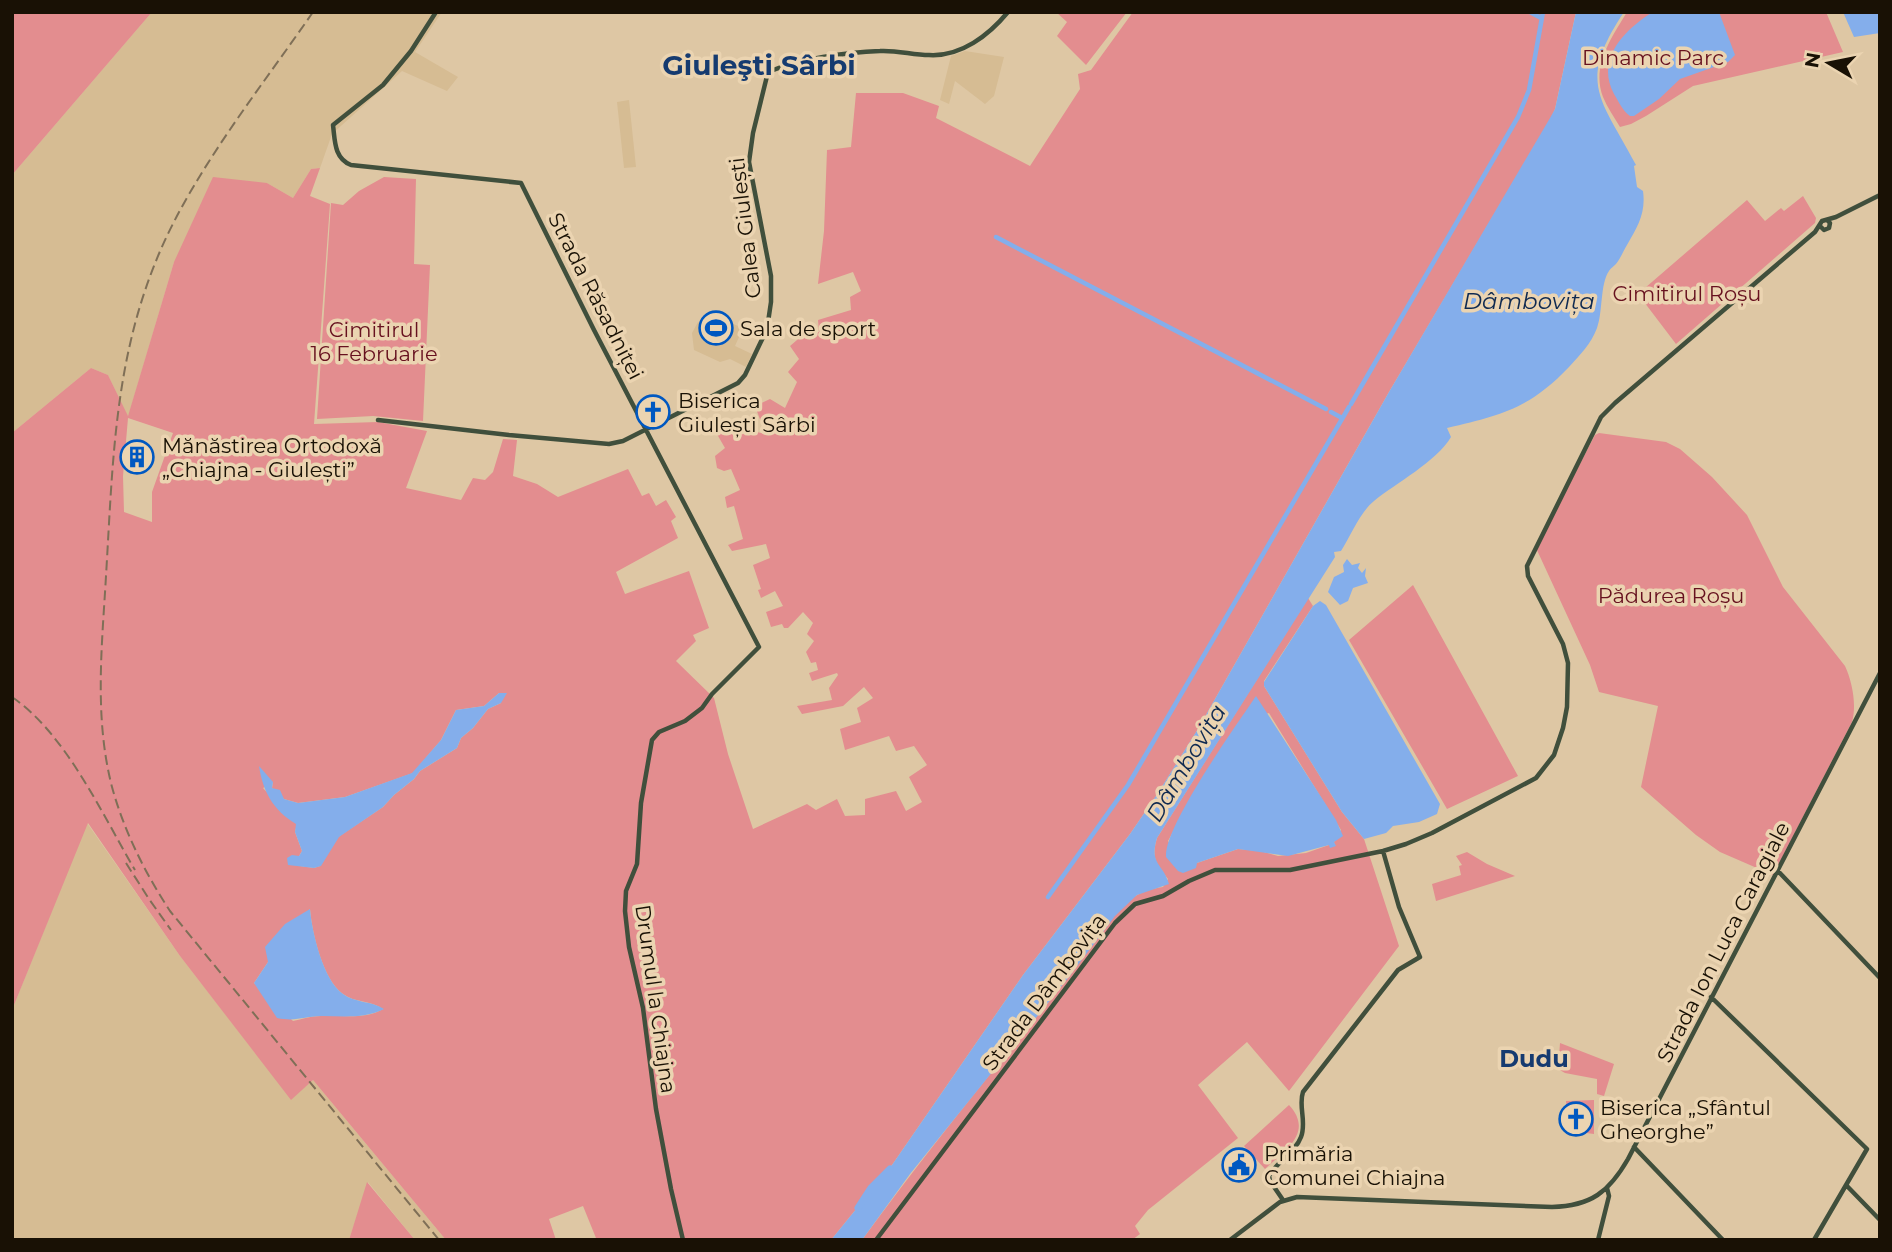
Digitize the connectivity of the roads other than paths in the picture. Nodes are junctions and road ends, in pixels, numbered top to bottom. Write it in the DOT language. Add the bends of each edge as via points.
graph roads {
  1 [pos="436,12"];
  2 [pos="1008,12"];
  3 [pos="1880,195"];
  4 [pos="1829,222"];
  5 [pos="1821,227"];
  6 [pos="378,420"];
  7 [pos="647,429"];
  8 [pos="759,647"];
  9 [pos="1880,673"];
  10 [pos="1383,851"];
  11 [pos="1777,870"];
  12 [pos="1880,978"];
  13 [pos="1712,997"];
  14 [pos="1635,1148"];
  15 [pos="1847,1186"];
  16 [pos="1607,1188"];
  17 [pos="1283,1200"];
  18 [pos="1880,1220"];
  19 [pos="683,1240"];
  20 [pos="876,1240"];
  21 [pos="1230,1240"];
  22 [pos="1598,1240"];
  23 [pos="1723,1240"];
  24 [pos="1814,1240"];
  1 -- 7 [label="main road, Strada Răsadniței" via="390,77 332,125 338,155 351,165 522,183"];
  2 -- 7 [label="main road, Calea Giulești" via="980,39 954,51 933,55 874,51 768,72 749,162 771,276 767,329 738,383"];
  3 -- 4 [label="main road"];
  4 -- 5 [label="main road" via="1822,221"];
  4 -- 5 [label="main road" via="1828,229"];
  5 -- 10 [label="main road, Strada Dâmbovița" via="1601,417 1538,539 1528,576 1566,652 1568,694 1564,723 1541,773 1432,833"];
  6 -- 7 [label="main road, Calea Giulești" via="600,444 623,441"];
  7 -- 8 [label="main road, Strada Răsadniței"];
  8 -- 19 [label="main road, Drumul la Chiajna" via="702,708 652,740 638,856 626,891 629,947 641,998 653,1094"];
  9 -- 11 [label="main road, Strada Ion Luca Caragiale"];
  10 -- 17 [label="main road" via="1420,957 1398,970 1303,1091 1302,1136 1269,1177"];
  10 -- 20 [label="main road, Strada Dâmbovița" via="1281,871 1215,870 1128,908"];
  11 -- 12 [label="main road"];
  11 -- 13 [label="main road, Strada Ion Luca Caragiale"];
  13 -- 14 [label="main road, Strada Ion Luca Caragiale"];
  13 -- 15 [label="main road" via="1867,1149"];
  14 -- 16 [label="main road, Strada Ion Luca Caragiale"];
  14 -- 23 [label="main road"];
  15 -- 18 [label="main road"];
  15 -- 24 [label="main road"];
  16 -- 17 [label="main road, Strada Ion Luca Caragiale" via="1586,1202 1552,1208 1308,1197"];
  16 -- 22 [label="main road"];
  17 -- 21 [label="main road"];
}
